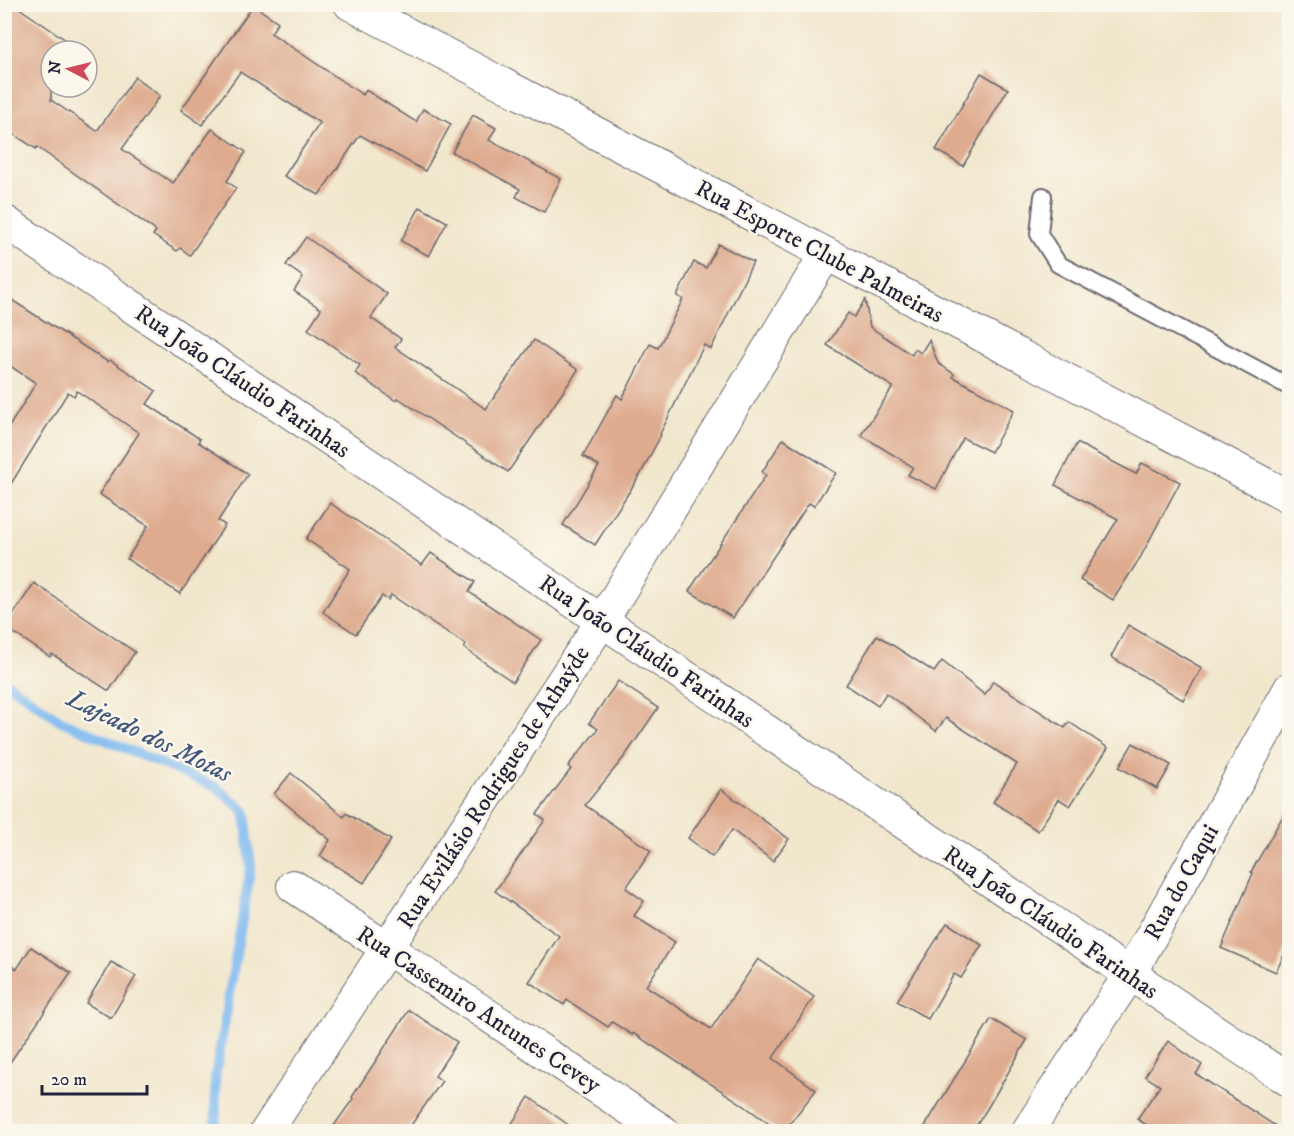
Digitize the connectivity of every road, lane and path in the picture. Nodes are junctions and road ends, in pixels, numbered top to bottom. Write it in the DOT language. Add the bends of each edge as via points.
graph roads {
  1 [pos="350,4"];
  2 [pos="1043,196"];
  3 [pos="4,221"];
  4 [pos="826,254"];
  5 [pos="1290,387"];
  6 [pos="1290,497"];
  7 [pos="602,621"];
  8 [pos="1290,688"];
  9 [pos="293,886"];
  10 [pos="387,948"];
  11 [pos="1130,974"];
  12 [pos="1290,1081"];
  13 [pos="266,1131"];
  14 [pos="664,1131"];
  15 [pos="1027,1131"];
  1 -- 4 [label="street, Rua Esporte Clube Palmeiras"];
  2 -- 5 [label="lane" via="1039,234 1058,264"];
  3 -- 7 [label="street, Rua João Cláudio Farinhas"];
  4 -- 6 [label="street, Rua Esporte Clube Palmeiras"];
  4 -- 7 [label="street, Rua Evilásio Rodrigues de Athaýde"];
  7 -- 10 [label="street, Rua Evilásio Rodrigues de Athaýde"];
  7 -- 11 [label="street, Rua João Cláudio Farinhas"];
  8 -- 11 [label="street, Rua do Caqui"];
  9 -- 10 [label="street, Rua Cassemiro Antunes Cevey"];
  10 -- 13 [label="street, Rua Evilásio Rodrigues de Athaýde"];
  10 -- 14 [label="street, Rua Cassemiro Antunes Cevey"];
  11 -- 12 [label="street, Rua João Cláudio Farinhas"];
  11 -- 15 [label="street, Rua do Caqui"];
}
